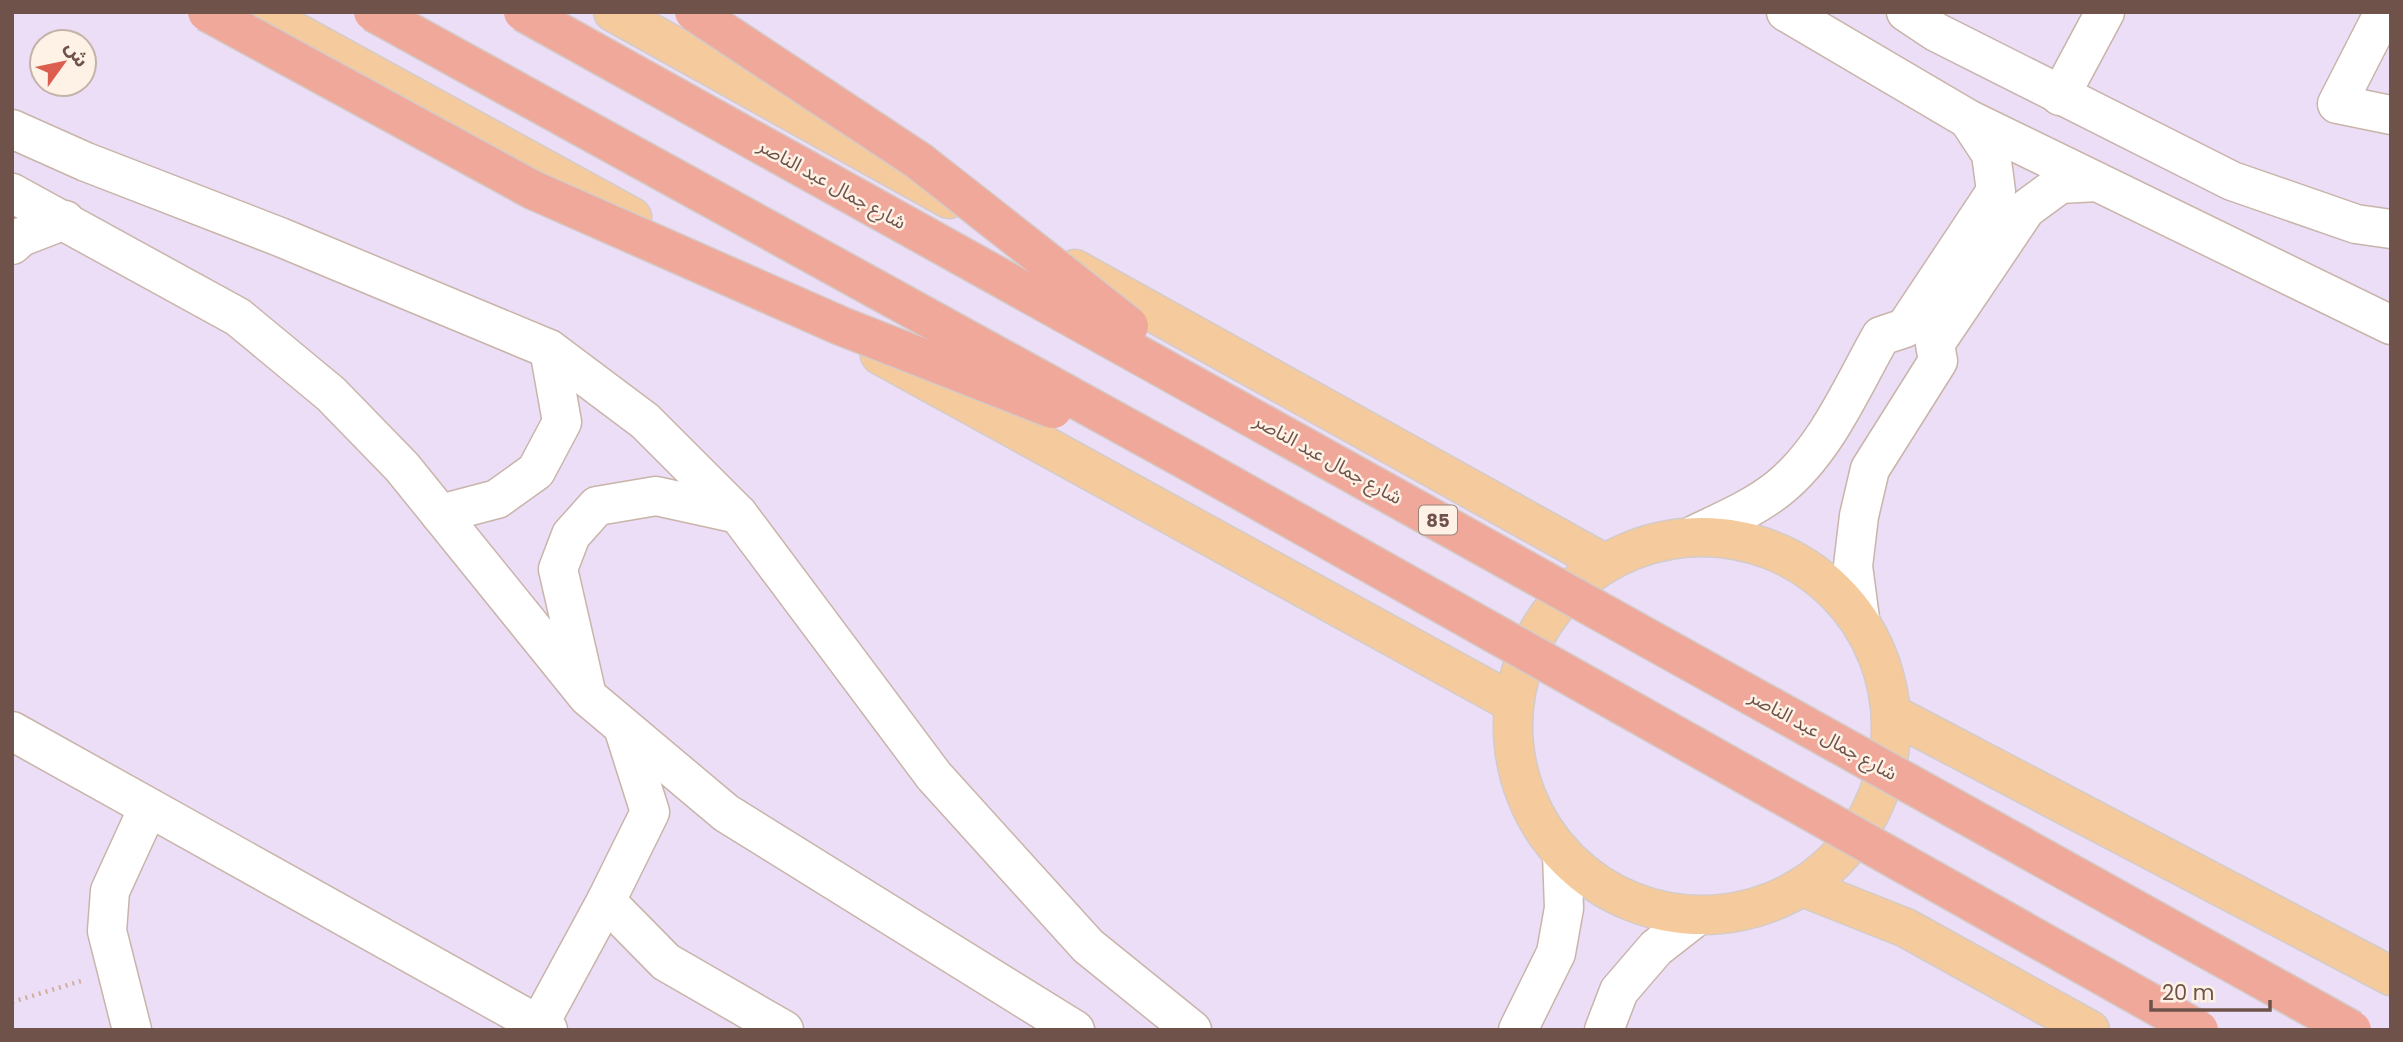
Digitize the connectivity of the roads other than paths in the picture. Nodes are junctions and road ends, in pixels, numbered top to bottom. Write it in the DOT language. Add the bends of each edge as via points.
graph roads {
  1 [pos="207,12"];
  2 [pos="259,12"];
  3 [pos="373,12"];
  4 [pos="523,12"];
  5 [pos="613,12"];
  6 [pos="694,12"];
  7 [pos="1786,12"];
  8 [pos="1906,12"];
  9 [pos="2105,12"];
  10 [pos="2384,12"];
  11 [pos="2060,96"];
  12 [pos="2391,115"];
  13 [pos="1968,119"];
  14 [pos="12,129"];
  15 [pos="2097,182"];
  16 [pos="12,193"];
  17 [pos="65,220"];
  18 [pos="2391,229"];
  19 [pos="12,245"];
  20 [pos="2391,325"];
  21 [pos="1920,336"];
  22 [pos="549,349"];
  23 [pos="1221,399"];
  24 [pos="1197,466"];
  25 [pos="440,514"];
  26 [pos="738,514"];
  27 [pos="1694,535"];
  28 [pos="1602,562"];
  29 [pos="1860,620"];
  30 [pos="588,697"];
  31 [pos="1513,703"];
  32 [pos="1892,714"];
  33 [pos="624,727"];
  34 [pos="12,731"];
  35 [pos="148,807"];
  36 [pos="650,812"];
  37 [pos="726,813"];
  38 [pos="1562,854"];
  39 [pos="1805,888"];
  40 [pos="606,901"];
  41 [pos="1697,916"];
  42 [pos="2391,976"];
  43 [pos="541,1028"];
  44 [pos="132,1030"];
  45 [pos="784,1030"];
  46 [pos="1075,1030"];
  47 [pos="1192,1030"];
  48 [pos="1518,1030"];
  49 [pos="1604,1030"];
  50 [pos="2090,1030"];
  51 [pos="2199,1030"];
  52 [pos="2352,1030"];
  1 -- 24 [label="highway, bridge" via="533,190 841,326"];
  2 -- 31 [label="main road"];
  3 -- 24 [label="highway, bridge"];
  4 -- 23 [label="highway, شارع جمال عبد الناصر / 85, bridge"];
  5 -- 28 [label="main road"];
  6 -- 23 [label="highway, bridge" via="919,161"];
  7 -- 13 [label="street"];
  8 -- 11 [label="street"];
  9 -- 11 [label="street"];
  10 -- 12 [label="street" via="2337,104"];
  11 -- 18 [label="street" via="2232,181 2356,224"];
  13 -- 15 [label="street"];
  13 -- 21 [label="street" via="1991,154 1996,191"];
  14 -- 22 [label="street"];
  15 -- 20 [label="street"];
  15 -- 21 [label="street" via="2060,184 2026,209"];
  16 -- 17 [label="street"];
  17 -- 19 [label="street"];
  17 -- 25 [label="street" via="238,317 331,394"];
  21 -- 27 [label="street" via="1881,336 1818,446 1780,488"];
  21 -- 29 [label="street" via="1938,361 1870,469 1853,566"];
  22 -- 25 [label="street" via="562,422 536,471 497,499"];
  22 -- 26 [label="street" via="645,421"];
  23 -- 52 [label="highway, شارع جمال عبد الناصر / 85, bridge"];
  24 -- 51 [label="highway, bridge"];
  25 -- 30 [label="street"];
  26 -- 30 [label="street" via="656,496 597,506 571,535 558,569"];
  26 -- 47 [label="street" via="934,776 1088,946"];
  27 -- 28 [label="main road"];
  27 -- 29 [label="main road" via="1742,539 1789,556 1828,583"];
  28 -- 31 [label="main road" via="1558,600 1528,648"];
  29 -- 32 [label="main road" via="1883,665"];
  30 -- 33 [label="street"];
  31 -- 38 [label="main road" via="1515,760 1533,812"];
  32 -- 39 [label="main road" via="1889,765 1872,813 1843,855"];
  32 -- 42 [label="main road"];
  33 -- 36 [label="street"];
  33 -- 37 [label="street"];
  34 -- 35 [label="street"];
  35 -- 43 [label="street"];
  35 -- 44 [label="street" via="110,891 107,931"];
  36 -- 37 [label="street"];
  36 -- 40 [label="street"];
  37 -- 46 [label="street"];
  38 -- 41 [label="main road" via="1601,887 1647,908"];
  38 -- 48 [label="street" via="1564,908 1556,953"];
  39 -- 41 [label="main road" via="1753,910"];
  39 -- 50 [label="main road" via="1906,928"];
  40 -- 43 [label="street"];
  40 -- 45 [label="street" via="666,962"];
  41 -- 49 [label="street" via="1656,948 1619,990"];
}
